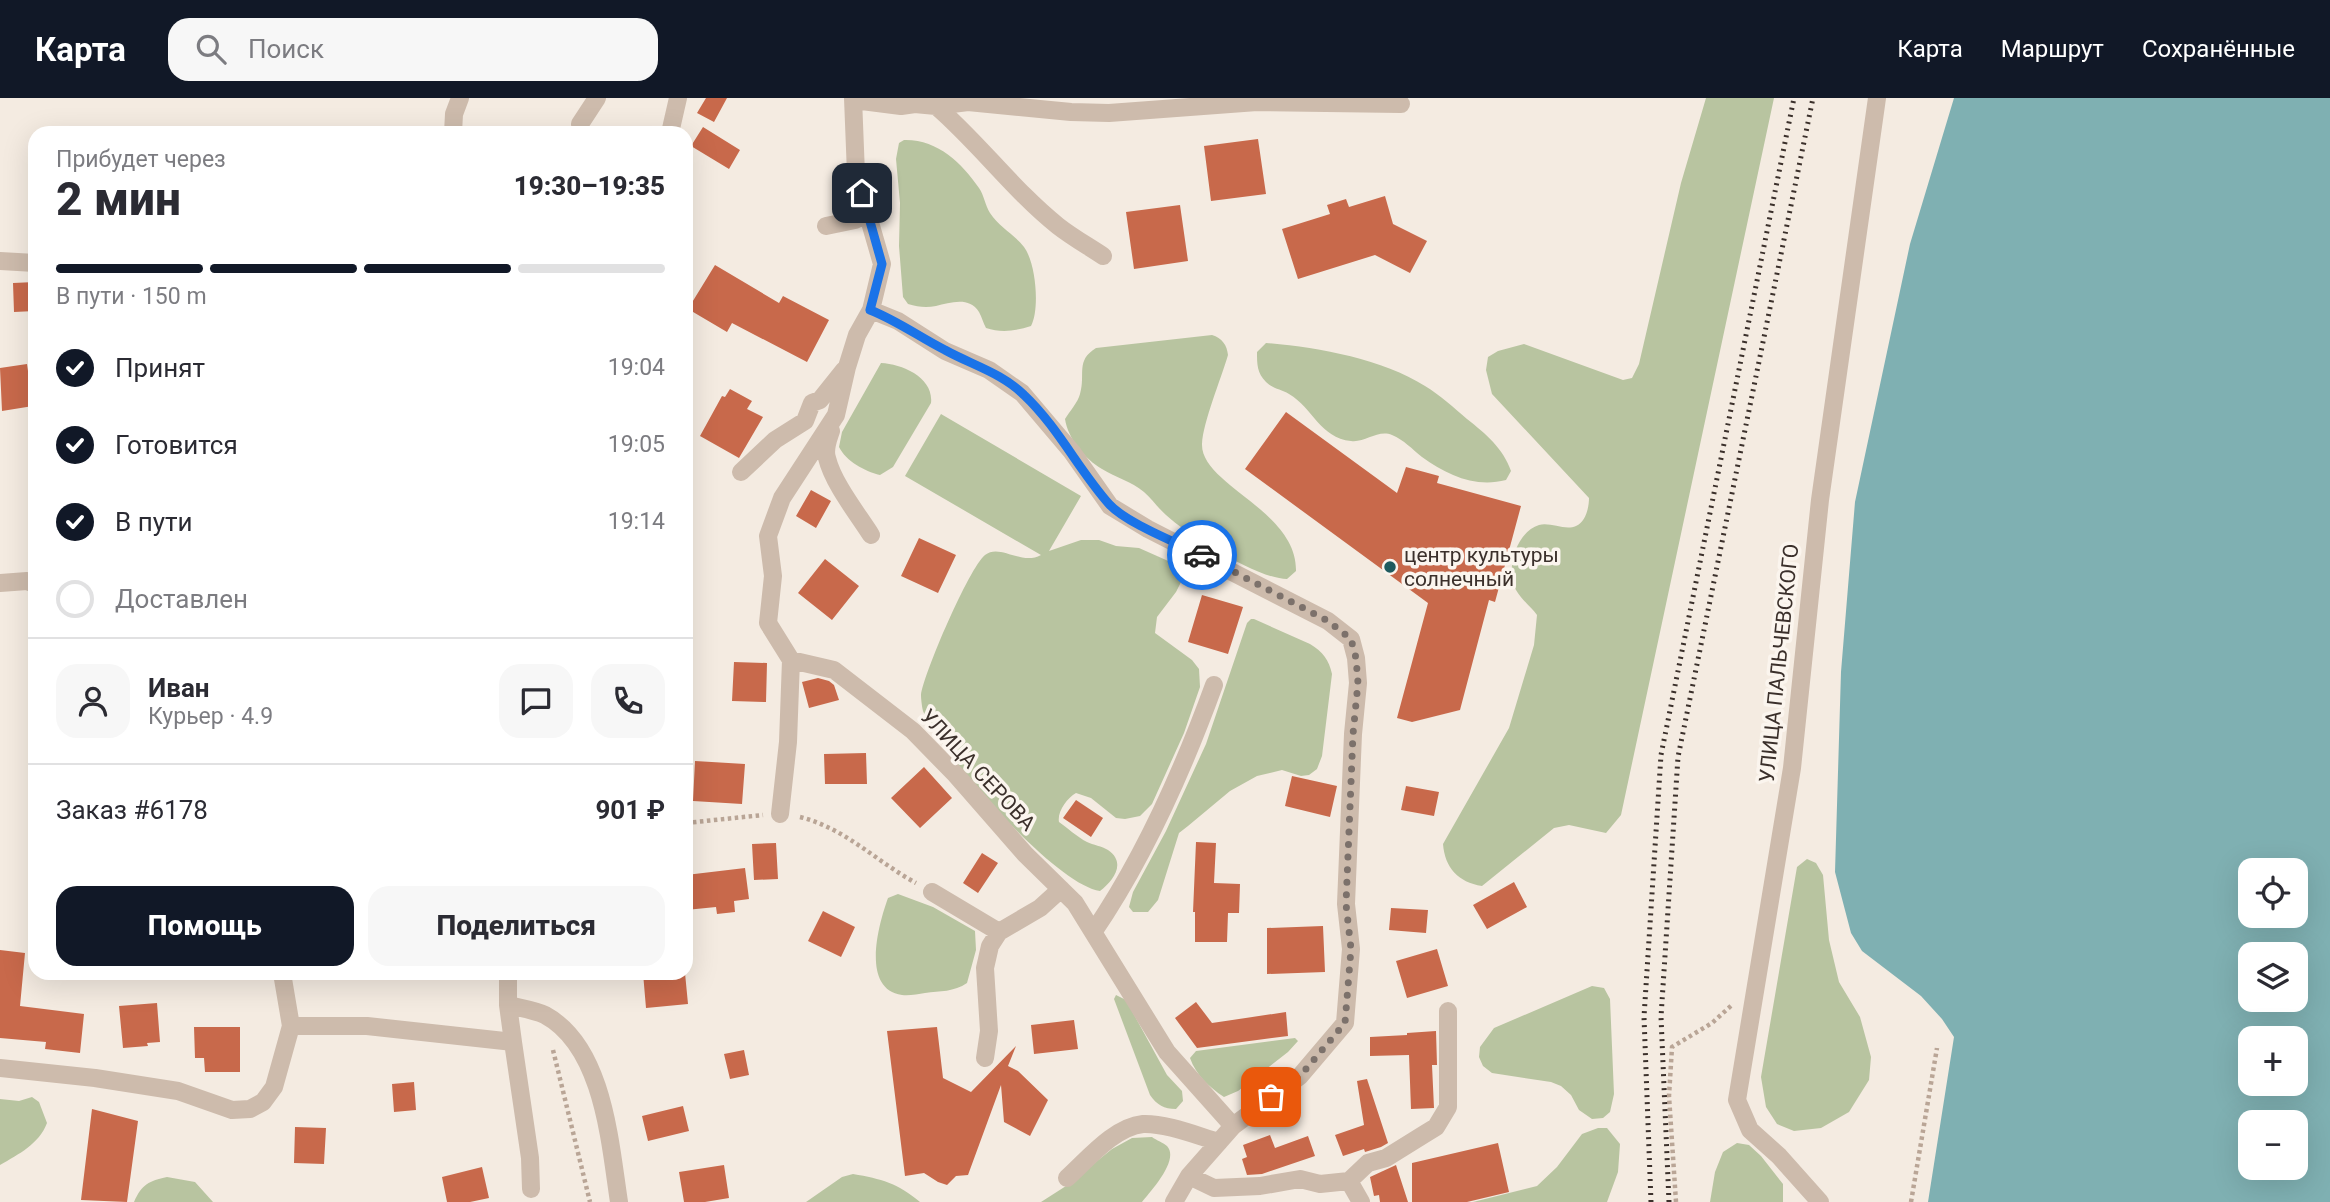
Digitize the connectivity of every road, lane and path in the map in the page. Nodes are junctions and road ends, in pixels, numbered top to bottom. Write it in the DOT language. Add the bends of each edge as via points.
graph roads {
  1 [pos="597,98"];
  2 [pos="678,98"];
  3 [pos="1877,98"];
  4 [pos="854,99"];
  5 [pos="971,100"];
  6 [pos="454,101"];
  7 [pos="1401,104"];
  8 [pos="936,106"];
  9 [pos="580,124"];
  10 [pos="453,126"];
  11 [pos="672,126"];
  12 [pos="869,213"];
  13 [pos="826,226"];
  14 [pos="1103,256"];
  15 [pos="0,261"];
  16 [pos="28,263"];
  17 [pos="870,310"];
  18 [pos="846,368"];
  19 [pos="836,415"];
  20 [pos="741,472"];
  21 [pos="871,535"];
  22 [pos="28,581"];
  23 [pos="0,583"];
  24 [pos="792,660"];
  25 [pos="1214,685"];
  26 [pos="780,814"];
  27 [pos="693,822"];
  28 [pos="1060,888"];
  29 [pos="932,892"];
  30 [pos="1094,931"];
  31 [pos="999,932"];
  32 [pos="283,980"];
  33 [pos="508,980"];
  34 [pos="1756,984"];
  35 [pos="508,1005"];
  36 [pos="1448,1011"];
  37 [pos="544,1015"];
  38 [pos="291,1027"];
  39 [pos="513,1042"];
  40 [pos="1937,1048"];
  41 [pos="985,1058"];
  42 [pos="0,1068"];
  43 [pos="1233,1126"];
  44 [pos="1219,1142"];
  45 [pos="1189,1176"];
  46 [pos="1068,1178"];
  47 [pos="1349,1181"];
  48 [pos="531,1189"];
  49 [pos="590,1202"];
  50 [pos="619,1202"];
  51 [pos="1174,1202"];
  52 [pos="1362,1202"];
  53 [pos="1676,1202"];
  54 [pos="1820,1202"];
  55 [pos="1911,1202"];
  1 -- 9 [label="lane"];
  2 -- 11 [label="lane"];
  3 -- 34 [label="lane, УЛИЦА ПАЛЬЧЕВСКОГО" via="1820,500 1792,768"];
  4 -- 8 [label="lane"];
  4 -- 12 [label="lane" via="856,174"];
  5 -- 7 [label="lane" via="1110,113 1257,102"];
  5 -- 8 [label="lane"];
  6 -- 10 [label="lane"];
  8 -- 14 [label="lane" via="1043,213"];
  12 -- 13 [label="lane"];
  12 -- 17 [label="lane" via="882,264"];
  15 -- 16 [label="lane"];
  17 -- 18 [label="lane"];
  17 -- 43 [label="lane" via="989,370 1022,393 1111,506 1328,621 1351,639 1358,683 1346,904 1351,949 1345,1023 1300,1076"];
  18 -- 19 [label="lane"];
  18 -- 20 [label="lane" via="820,400 812,403 806,421 775,440"];
  19 -- 21 [label="lane" via="826,457"];
  19 -- 24 [label="lane" via="782,498 768,536 773,576 768,623"];
  22 -- 23 [label="lane"];
  24 -- 26 [label="lane"];
  24 -- 28 [label="lane, УЛИЦА СЕРОВА" via="834,670 913,731"];
  25 -- 30 [label="lane" via="1155,827"];
  26 -- 27 [label="path"];
  26 -- 29 [label="path" via="812,820 841,834"];
  28 -- 30 [label="lane, УЛИЦА СЕРОВА"];
  28 -- 31 [label="lane" via="1040,908"];
  29 -- 31 [label="lane"];
  30 -- 43 [label="lane, УЛИЦА СЕРОВА" via="1167,1052"];
  31 -- 41 [label="lane" via="985,968 989,1031"];
  32 -- 38 [label="lane"];
  33 -- 35 [label="lane"];
  34 -- 53 [label="path" via="1712,1023 1672,1047 1669,1096"];
  34 -- 54 [label="lane, УЛИЦА ПАЛЬЧЕВСКОГО" via="1737,1100 1750,1130"];
  35 -- 37 [label="lane"];
  35 -- 39 [label="lane"];
  36 -- 47 [label="lane" via="1448,1107 1436,1127 1385,1158 1368,1163"];
  37 -- 49 [label="path"];
  37 -- 50 [label="lane" via="573,1039 589,1067 603,1106"];
  38 -- 39 [label="lane" via="367,1026"];
  38 -- 42 [label="lane" via="274,1087 264,1102 250,1109 232,1110 178,1091 95,1077"];
  39 -- 48 [label="lane"];
  40 -- 55 [label="path"];
  43 -- 44 [label="lane"];
  44 -- 45 [label="lane"];
  44 -- 46 [label="lane" via="1143,1124 1104,1144"];
  45 -- 47 [label="lane" via="1214,1188 1300,1179 1320,1184"];
  45 -- 51 [label="lane"];
  47 -- 52 [label="lane"];
}
